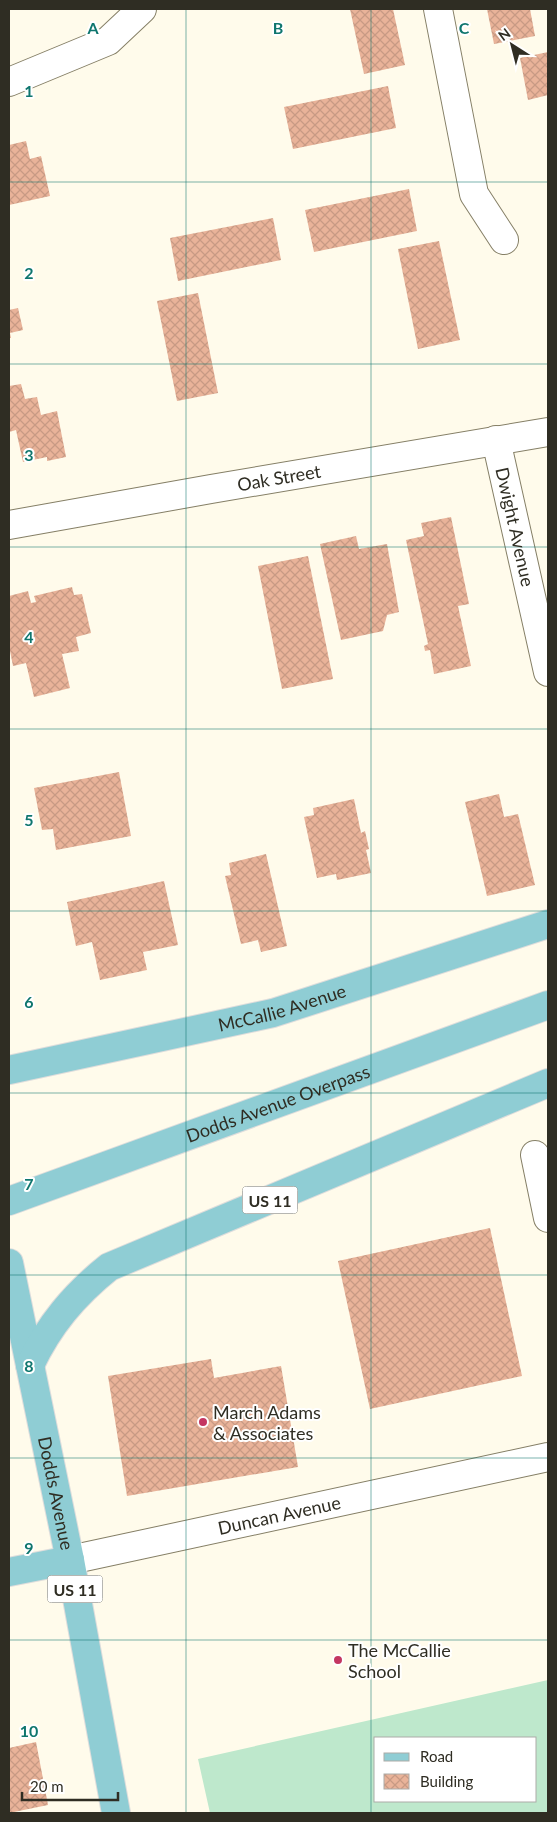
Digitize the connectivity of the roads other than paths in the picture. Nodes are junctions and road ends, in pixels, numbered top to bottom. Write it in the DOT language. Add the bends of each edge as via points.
graph roads {
  1 [pos="142,9"];
  2 [pos="438,9"];
  3 [pos="9,82"];
  4 [pos="504,240"];
  5 [pos="548,432"];
  6 [pos="496,440"];
  7 [pos="9,526"];
  8 [pos="548,672"];
  9 [pos="548,924"];
  10 [pos="548,1005"];
  11 [pos="9,1070"];
  12 [pos="548,1083"];
  13 [pos="535,1155"];
  14 [pos="9,1201"];
  15 [pos="548,1218"];
  16 [pos="9,1262"];
  17 [pos="30,1365"];
  18 [pos="548,1457"];
  19 [pos="70,1560"];
  20 [pos="9,1572"];
  21 [pos="116,1813"];
  1 -- 3 [label="street" via="108,41"];
  2 -- 4 [label="street" via="474,194"];
  5 -- 6 [label="street, Oak Street"];
  6 -- 7 [label="street, Oak Street"];
  6 -- 8 [label="street, Dwight Avenue"];
  9 -- 11 [label="main road, McCallie Avenue" via="273,1013"];
  10 -- 14 [label="main road, Dodds Avenue Overpass"];
  12 -- 17 [label="main road, US 11" via="109,1267 66,1306 51,1325"];
  13 -- 15 [label="street"];
  16 -- 17 [label="main road, Dodds Avenue / US 11"];
  17 -- 19 [label="main road, Dodds Avenue / US 11"];
  18 -- 19 [label="street, Duncan Avenue"];
  19 -- 20 [label="main road, Duncan Avenue"];
  19 -- 21 [label="main road, Dodds Avenue / US 11"];
}
